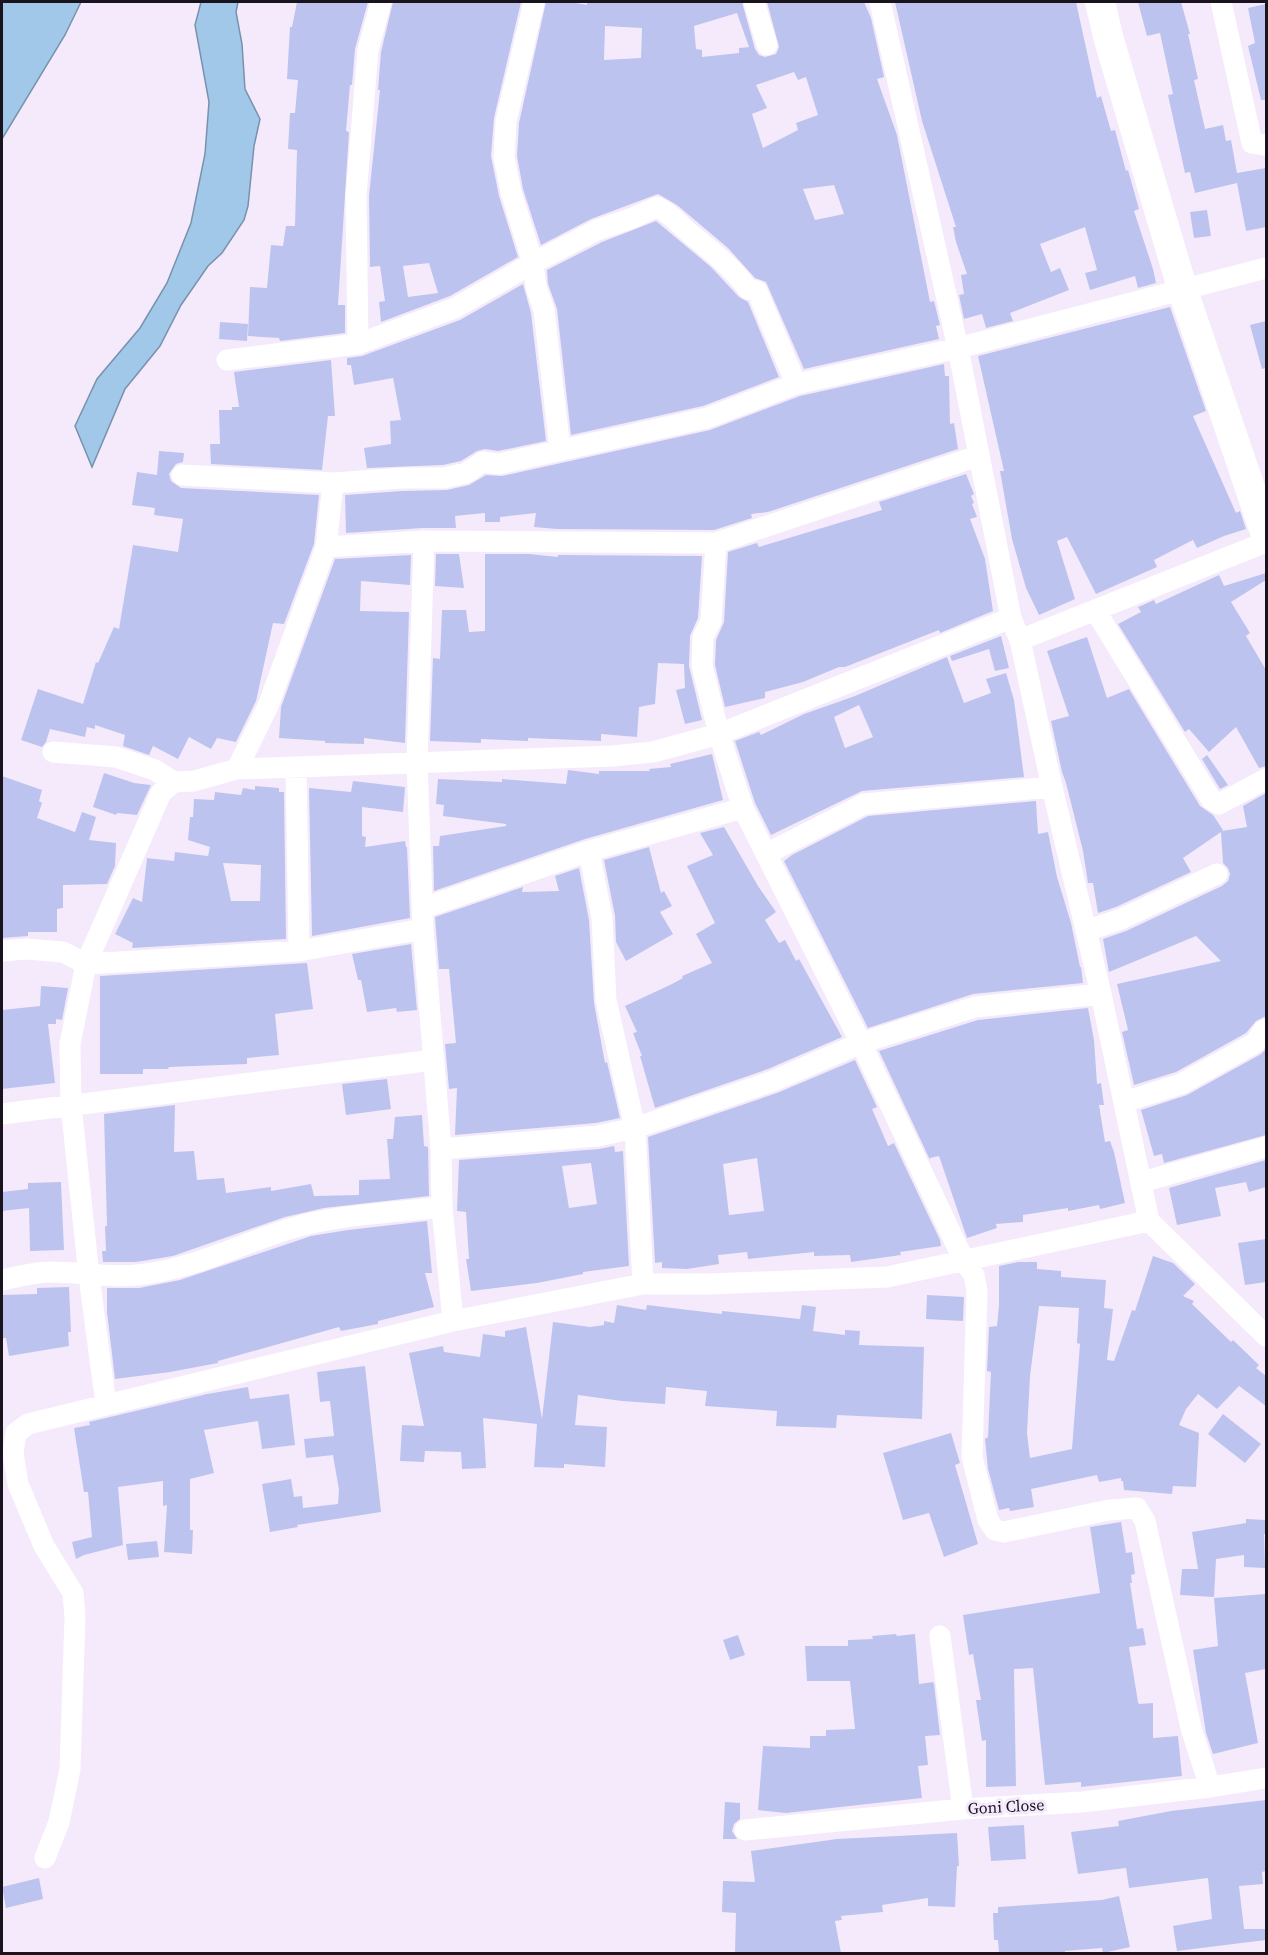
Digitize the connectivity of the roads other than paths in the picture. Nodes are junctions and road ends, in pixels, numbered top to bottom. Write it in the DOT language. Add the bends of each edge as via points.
graph roads {
  1 [pos="381,2"];
  2 [pos="534,2"];
  3 [pos="754,2"];
  4 [pos="880,2"];
  5 [pos="1100,2"];
  6 [pos="1221,2"];
  7 [pos="767,45"];
  8 [pos="1266,145"];
  9 [pos="533,263"];
  10 [pos="1266,268"];
  11 [pos="1183,291"];
  12 [pos="358,344"];
  13 [pos="958,348"];
  14 [pos="227,360"];
  15 [pos="796,384"];
  16 [pos="560,449"];
  17 [pos="978,456"];
  18 [pos="182,475"];
  19 [pos="333,483"];
  20 [pos="1266,535"];
  21 [pos="424,541"];
  22 [pos="1266,542"];
  23 [pos="716,543"];
  24 [pos="326,548"];
  25 [pos="1095,610"];
  26 [pos="1011,618"];
  27 [pos="1020,640"];
  28 [pos="719,734"];
  29 [pos="53,752"];
  30 [pos="417,762"];
  31 [pos="296,767"];
  32 [pos="237,769"];
  33 [pos="1266,779"];
  34 [pos="174,782"];
  35 [pos="1052,787"];
  36 [pos="743,808"];
  37 [pos="590,851"];
  38 [pos="766,855"];
  39 [pos="1217,874"];
  40 [pos="423,918"];
  41 [pos="1086,931"];
  42 [pos="2,951"];
  43 [pos="299,951"];
  44 [pos="86,964"];
  45 [pos="1101,994"];
  46 [pos="1266,1029"];
  47 [pos="861,1043"];
  48 [pos="434,1060"];
  49 [pos="1124,1102"];
  50 [pos="71,1105"];
  51 [pos="2,1114"];
  52 [pos="635,1128"];
  53 [pos="1266,1147"];
  54 [pos="441,1149"];
  55 [pos="1142,1182"];
  56 [pos="442,1207"];
  57 [pos="1149,1221"];
  58 [pos="964,1261"];
  59 [pos="89,1276"];
  60 [pos="2,1280"];
  61 [pos="643,1284"];
  62 [pos="453,1321"];
  63 [pos="1266,1336"];
  64 [pos="106,1405"];
  65 [pos="940,1636"];
  66 [pos="1266,1778"];
  67 [pos="1210,1787"];
  68 [pos="963,1809"];
  69 [pos="745,1830"];
  70 [pos="45,1858"];
  1 -- 12 [label="street" via="368,50 356,196"];
  2 -- 9 [label="street" via="506,121 504,156"];
  3 -- 7 [label="street"];
  4 -- 13 [label="street"];
  5 -- 11 [label="street"];
  6 -- 8 [label="street" via="1252,143"];
  9 -- 12 [label="street" via="455,308"];
  9 -- 15 [label="street" via="597,230 657,207 668,212 736,272 748,289 757,291"];
  9 -- 16 [label="street" via="544,310"];
  10 -- 11 [label="street"];
  11 -- 13 [label="street"];
  11 -- 20 [label="street"];
  12 -- 14 [label="street"];
  13 -- 15 [label="street"];
  13 -- 17 [label="street"];
  15 -- 16 [label="street" via="707,418"];
  16 -- 19 [label="street" via="499,464 483,462 466,473 444,478"];
  17 -- 23 [label="street"];
  17 -- 26 [label="street"];
  18 -- 19 [label="street"];
  19 -- 24 [label="street"];
  21 -- 23 [label="street"];
  21 -- 24 [label="street"];
  21 -- 30 [label="street"];
  22 -- 25 [label="street"];
  23 -- 28 [label="street" via="711,621 703,637 702,666"];
  24 -- 32 [label="street" via="268,706"];
  25 -- 27 [label="street"];
  25 -- 33 [label="street" via="1211,799 1219,804"];
  26 -- 27 [label="street"];
  26 -- 28 [label="street"];
  27 -- 35 [label="street"];
  28 -- 30 [label="street" via="653,752 613,756"];
  28 -- 36 [label="street"];
  29 -- 34 [label="street" via="116,757 155,770"];
  30 -- 31 [label="street"];
  30 -- 40 [label="street"];
  31 -- 32 [label="street"];
  31 -- 43 [label="street"];
  32 -- 34 [label="street" via="194,781"];
  34 -- 44 [label="street" via="161,793"];
  35 -- 38 [label="street" via="864,804"];
  35 -- 41 [label="street"];
  36 -- 37 [label="street"];
  36 -- 38 [label="street"];
  37 -- 40 [label="street"];
  37 -- 52 [label="street" via="602,918 606,1000"];
  38 -- 47 [label="street"];
  39 -- 41 [label="street" via="1121,920"];
  40 -- 43 [label="street"];
  40 -- 48 [label="street"];
  41 -- 45 [label="street"];
  42 -- 44 [label="street" via="63,952"];
  43 -- 44 [label="street"];
  44 -- 50 [label="street" via="70,1044"];
  45 -- 47 [label="street" via="975,1007"];
  45 -- 49 [label="street"];
  46 -- 49 [label="street" via="1255,1043 1181,1084"];
  47 -- 52 [label="street" via="773,1081"];
  47 -- 58 [label="street"];
  48 -- 50 [label="street"];
  48 -- 54 [label="street"];
  49 -- 55 [label="street"];
  50 -- 51 [label="street"];
  50 -- 59 [label="street"];
  52 -- 54 [label="street" via="598,1136"];
  52 -- 61 [label="street"];
  53 -- 55 [label="street"];
  54 -- 56 [label="street"];
  55 -- 57 [label="street"];
  56 -- 59 [label="street" via="292,1228 193,1265 137,1275"];
  56 -- 62 [label="street"];
  57 -- 58 [label="street"];
  57 -- 63 [label="street"];
  58 -- 61 [label="street" via="887,1277"];
  58 -- 67 [label="street" via="974,1275 977,1291 972,1457 988,1520 994,1530 1004,1532 1109,1510 1137,1508 1145,1521 1191,1728"];
  59 -- 60 [label="street" via="49,1272"];
  59 -- 64 [label="street"];
  61 -- 62 [label="street"];
  62 -- 64 [label="street"];
  64 -- 70 [label="street" via="28,1424 16,1433 13,1453 18,1484 44,1546 73,1593 75,1617 70,1769 59,1822"];
  65 -- 68 [label="street"];
  66 -- 67 [label="street, Goni Close"];
  67 -- 68 [label="street, Goni Close" via="1082,1802"];
  68 -- 69 [label="street, Goni Close"];
}
